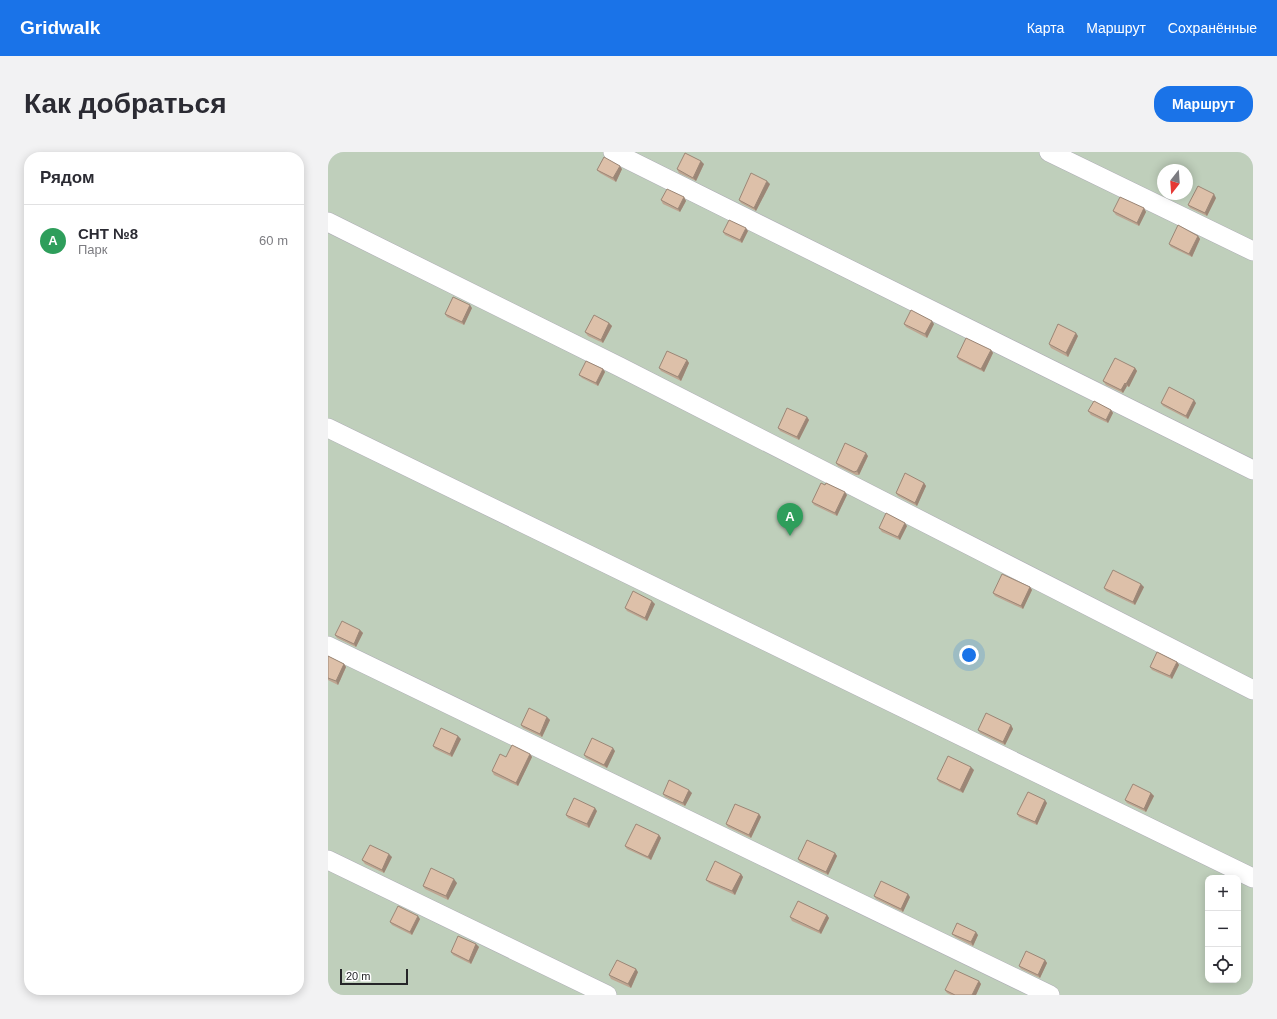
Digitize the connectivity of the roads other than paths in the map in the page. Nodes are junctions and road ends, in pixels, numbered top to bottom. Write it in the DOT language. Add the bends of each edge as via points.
graph roads {
  1 [pos="613,152"];
  2 [pos="1049,152"];
  3 [pos="328,222"];
  4 [pos="1253,251"];
  5 [pos="328,428"];
  6 [pos="1253,470"];
  7 [pos="328,646"];
  8 [pos="1253,690"];
  9 [pos="328,860"];
  10 [pos="1253,878"];
  11 [pos="607,995"];
  12 [pos="1050,995"];
  1 -- 6 [label="street"];
  2 -- 4 [label="street"];
  3 -- 8 [label="street" via="620,367"];
  5 -- 10 [label="street"];
  7 -- 12 [label="street"];
  9 -- 11 [label="street"];
}
